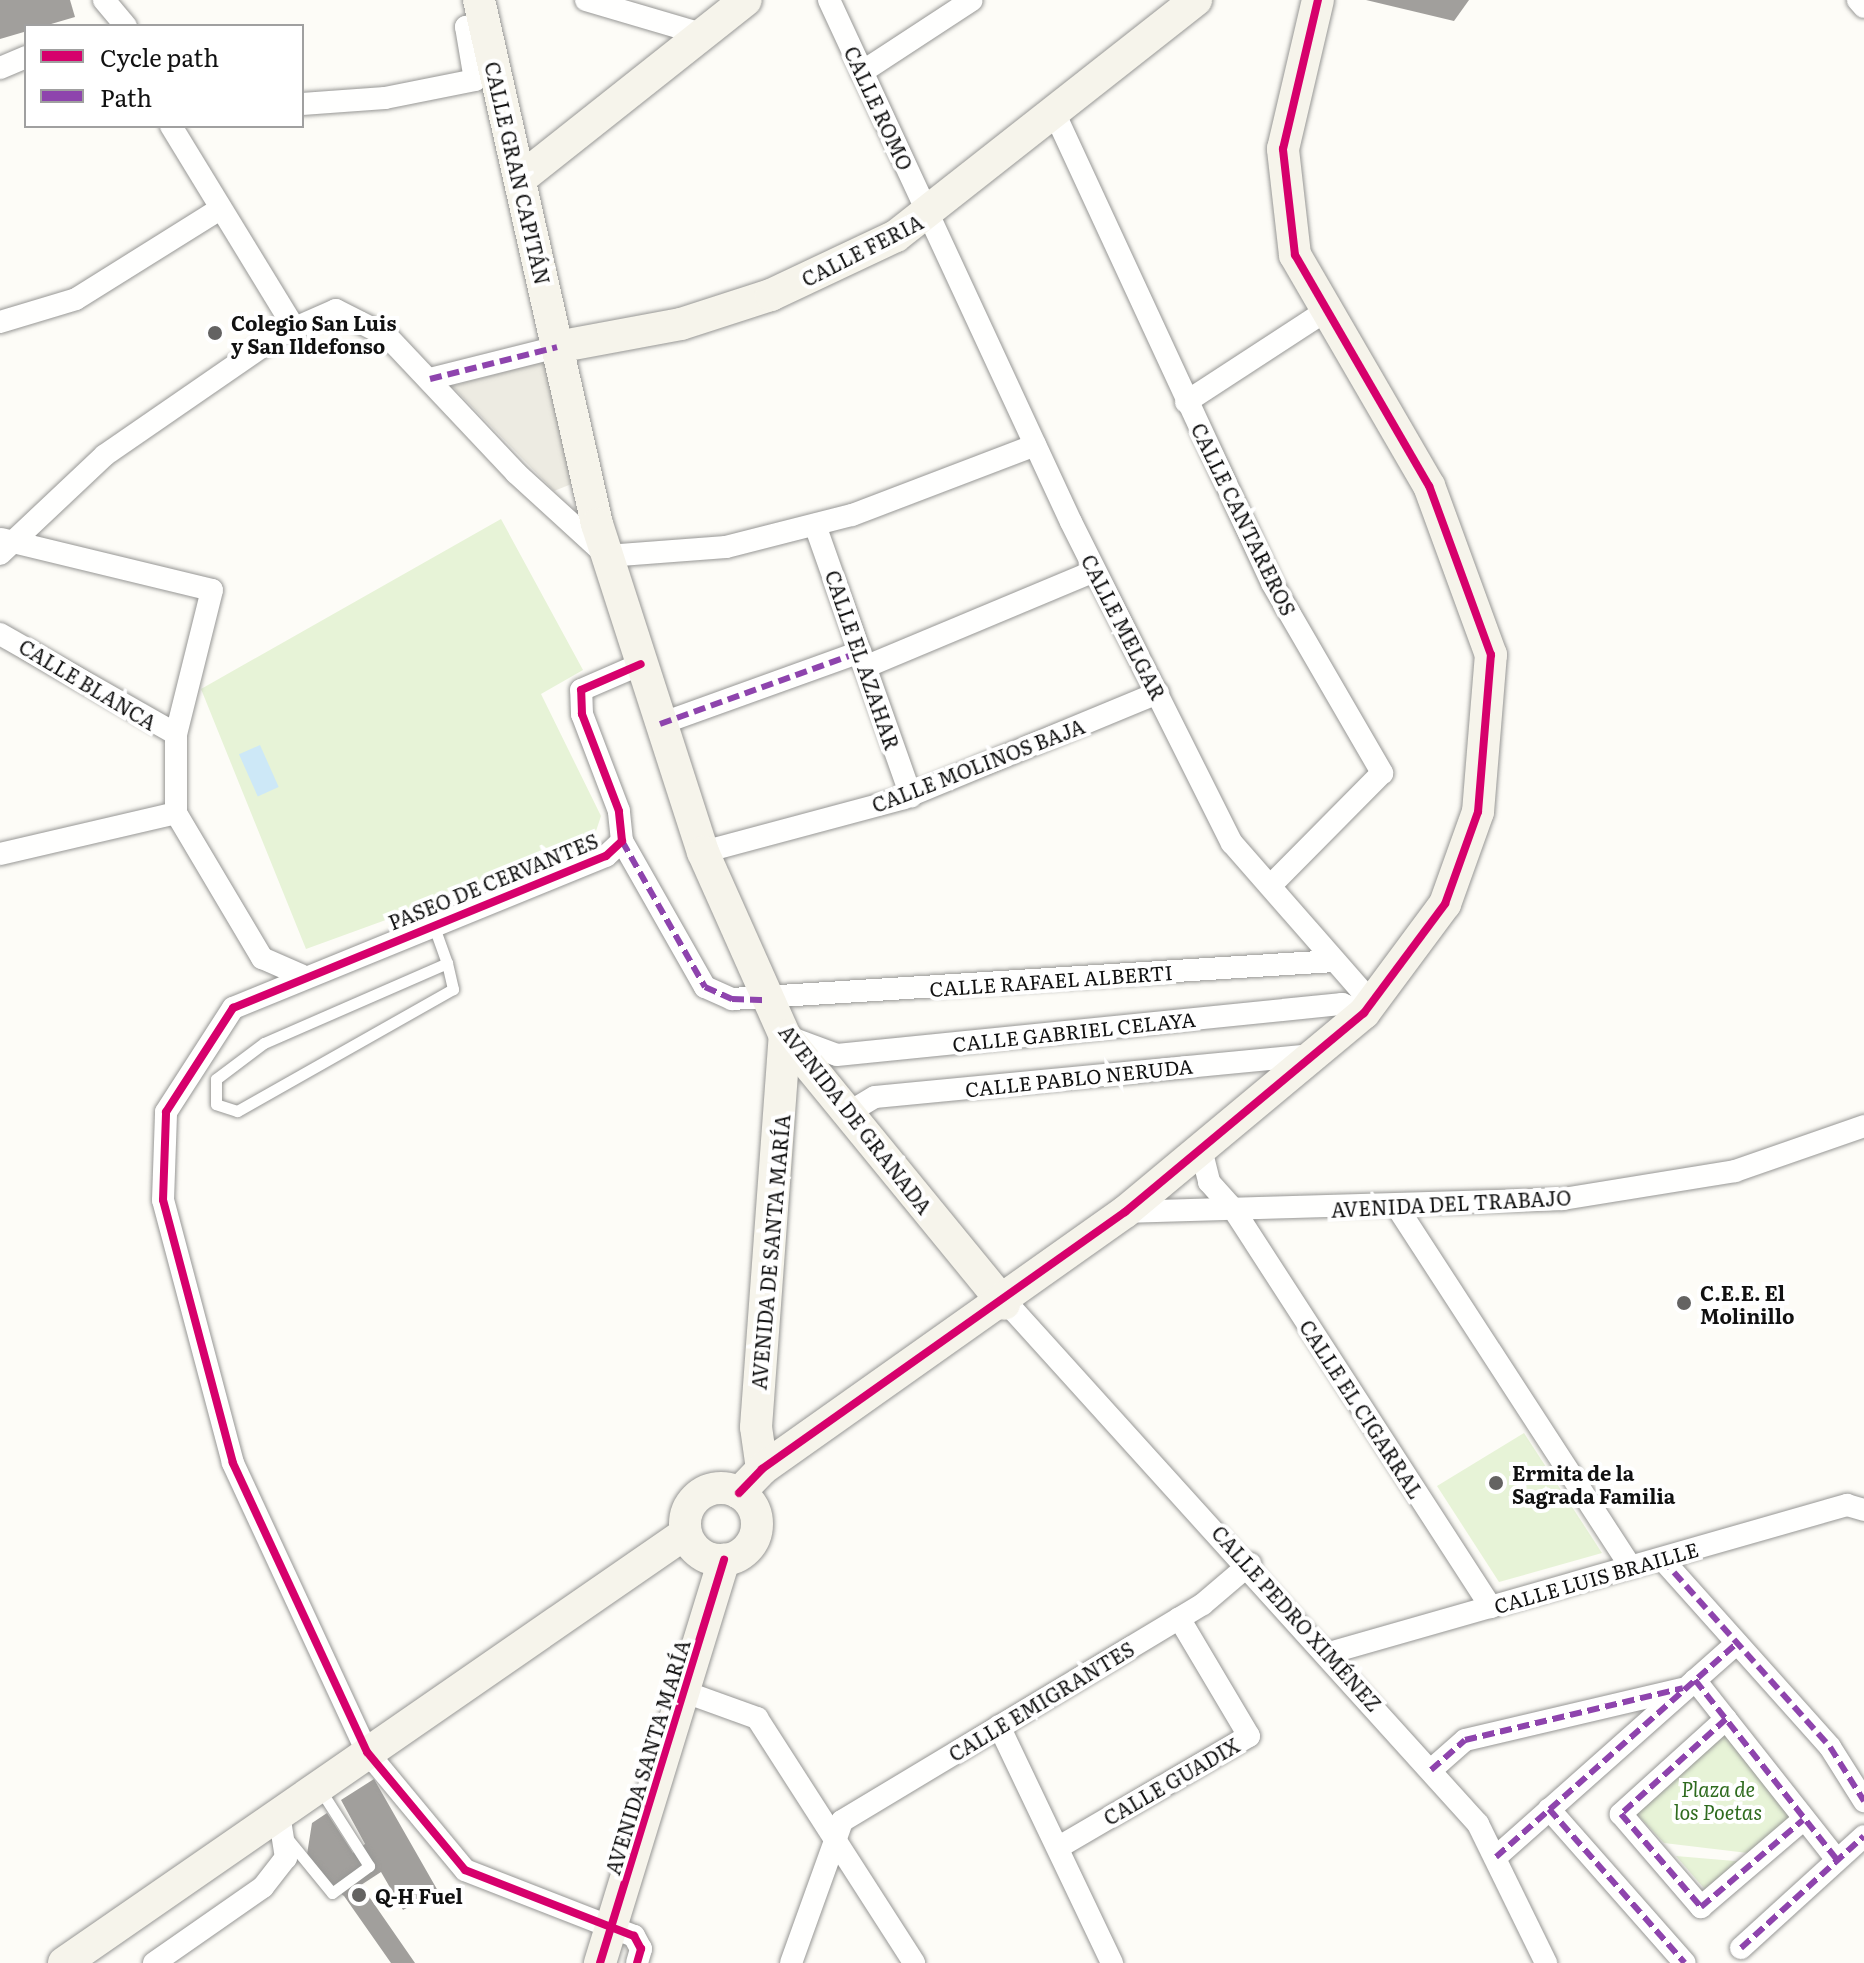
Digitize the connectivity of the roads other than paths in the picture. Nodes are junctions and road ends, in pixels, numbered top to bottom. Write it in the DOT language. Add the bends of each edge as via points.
graph roads {
  1 [pos="104,0"];
  2 [pos="586,0"];
  3 [pos="746,0"];
  4 [pos="829,0"];
  5 [pos="972,0"];
  6 [pos="1196,0"];
  7 [pos="1318,0"];
  8 [pos="1858,0"];
  9 [pos="1864,7"];
  10 [pos="482,12"];
  11 [pos="120,24"];
  12 [pos="705,35"];
  13 [pos="24,58"];
  14 [pos="0,68"];
  15 [pos="862,72"];
  16 [pos="304,104"];
  17 [pos="1054,112"];
  18 [pos="172,128"];
  19 [pos="520,179"];
  20 [pos="220,209"];
  21 [pos="929,217"];
  22 [pos="1327,310"];
  23 [pos="0,322"];
  24 [pos="295,329"];
  25 [pos="557,347"];
  26 [pos="430,379"];
  27 [pos="1186,402"];
  28 [pos="1035,445"];
  29 [pos="815,525"];
  30 [pos="4,544"];
  31 [pos="607,556"];
  32 [pos="1095,571"];
  33 [pos="0,634"];
  34 [pos="863,660"];
  35 [pos="641,664"];
  36 [pos="1158,693"];
  37 [pos="660,724"];
  38 [pos="176,734"];
  39 [pos="911,796"];
  40 [pos="176,813"];
  41 [pos="622,841"];
  42 [pos="703,852"];
  43 [pos="0,854"];
  44 [pos="1270,886"];
  45 [pos="433,923"];
  46 [pos="1334,961"];
  47 [pos="447,963"];
  48 [pos="301,975"];
  49 [pos="767,1000"];
  50 [pos="1368,1008"];
  51 [pos="785,1036"];
  52 [pos="1313,1055"];
  53 [pos="848,1113"];
  54 [pos="1864,1126"];
  55 [pos="1201,1149"];
  56 [pos="1397,1207"];
  57 [pos="1234,1210"];
  58 [pos="1125,1212"];
  59 [pos="1005,1303"];
  60 [pos="762,1469"];
  61 [pos="739,1493"];
  62 [pos="1864,1510"];
  63 [pos="686,1533"];
  64 [pos="1662,1559"];
  65 [pos="724,1560"];
  66 [pos="1250,1564"];
  67 [pos="1631,1567"];
  68 [pos="1491,1607"];
  69 [pos="1179,1618"];
  70 [pos="1737,1643"];
  71 [pos="1329,1653"];
  72 [pos="1691,1684"];
  73 [pos="685,1692"];
  74 [pos="1726,1719"];
  75 [pos="999,1726"];
  76 [pos="367,1752"];
  77 [pos="1431,1770"];
  78 [pos="318,1787"];
  79 [pos="1864,1801"];
  80 [pos="1549,1809"];
  81 [pos="1803,1820"];
  82 [pos="283,1826"];
  83 [pos="832,1836"];
  84 [pos="1864,1836"];
  85 [pos="1059,1847"];
  86 [pos="1496,1857"];
  87 [pos="1837,1860"];
  88 [pos="611,1927"];
  89 [pos="1741,1948"];
  90 [pos="1113,1962"];
  91 [pos="64,1963"];
  92 [pos="154,1963"];
  93 [pos="600,1963"];
  94 [pos="637,1963"];
  95 [pos="791,1963"];
  96 [pos="914,1963"];
  97 [pos="1546,1963"];
  98 [pos="1685,1963"];
  1 -- 11 [label="street"];
  2 -- 12 [label="street"];
  3 -- 12 [label="street"];
  4 -- 15 [label="street, CALLE ROMO"];
  5 -- 15 [label="street"];
  6 -- 17 [label="street, CALLE FERIA"];
  7 -- 22 [label="street" via="1283,149 1295,255"];
  8 -- 9 [label="street"];
  10 -- 16 [label="street" via="466,27 475,80 385,98"];
  10 -- 19 [label="street, CALLE GRAN CAPITÁN"];
  12 -- 19 [label="street"];
  13 -- 14 [label="street"];
  15 -- 21 [label="street, CALLE ROMO"];
  17 -- 21 [label="street, CALLE FERIA"];
  17 -- 27 [label="street, CALLE CANTAREROS"];
  18 -- 20 [label="street"];
  19 -- 25 [label="street, CALLE GRAN CAPITÁN"];
  20 -- 23 [label="street" via="76,299"];
  20 -- 24 [label="street"];
  21 -- 25 [label="street, CALLE FERIA" via="771,295 681,324"];
  21 -- 28 [label="street, CALLE MELGAR"];
  22 -- 27 [label="street"];
  22 -- 50 [label="street" via="1429,486 1491,655 1478,812 1445,904"];
  24 -- 26 [label="street" via="336,310 387,336"];
  24 -- 30 [label="street" via="105,455"];
  25 -- 26 [label="street"];
  25 -- 31 [label="street, CALLE GRAN CAPITÁN"];
  26 -- 31 [label="street" via="516,473"];
  27 -- 44 [label="street, CALLE CANTAREROS" via="1272,583 1382,773"];
  28 -- 29 [label="street"];
  28 -- 32 [label="street, CALLE MELGAR"];
  29 -- 31 [label="street" via="726,547"];
  29 -- 34 [label="street, CALLE EL AZAHAR"];
  30 -- 38 [label="street" via="212,590"];
  31 -- 35 [label="street, AVENIDA DE GRANADA"];
  32 -- 34 [label="street"];
  32 -- 36 [label="street, CALLE MELGAR"];
  33 -- 38 [label="street, CALLE BLANCA"];
  34 -- 37 [label="street"];
  34 -- 39 [label="street, CALLE EL AZAHAR"];
  35 -- 37 [label="street, AVENIDA DE GRANADA"];
  35 -- 41 [label="street, PASEO DE CERVANTES" via="581,690 582,714 619,811"];
  36 -- 39 [label="street, CALLE MOLINOS BAJA"];
  36 -- 44 [label="street, CALLE MELGAR" via="1232,843"];
  37 -- 42 [label="street, AVENIDA DE GRANADA"];
  38 -- 40 [label="street"];
  39 -- 42 [label="street, CALLE MOLINOS BAJA"];
  40 -- 43 [label="street"];
  40 -- 48 [label="street" via="262,958"];
  41 -- 45 [label="street, PASEO DE CERVANTES" via="606,856"];
  41 -- 49 [label="street, CALLE RAFAEL ALBERTI" via="705,987 732,999"];
  42 -- 49 [label="street, AVENIDA DE GRANADA"];
  44 -- 46 [label="street, CALLE MELGAR"];
  45 -- 47 [label="lane"];
  45 -- 48 [label="street, PASEO DE CERVANTES"];
  46 -- 49 [label="street, CALLE RAFAEL ALBERTI"];
  46 -- 50 [label="street, CALLE MELGAR"];
  47 -- 47 [label="lane" via="264,1043 216,1079 216,1104 237,1111 370,1040 381,1026 453,989"];
  48 -- 76 [label="street, PASEO DE CERVANTES" via="233,1008 166,1112 163,1200 233,1463"];
  49 -- 51 [label="street, AVENIDA DE GRANADA"];
  50 -- 51 [label="street, CALLE GABRIEL CELAYA" via="1342,1004 837,1055"];
  50 -- 52 [label="street"];
  51 -- 53 [label="street, AVENIDA DE GRANADA"];
  51 -- 60 [label="street, AVENIDA DE SANTA MARÍA" via="756,1427"];
  52 -- 53 [label="street, CALLE PABLO NERUDA" via="875,1097"];
  52 -- 55 [label="street"];
  53 -- 59 [label="street, AVENIDA DE GRANADA"];
  54 -- 56 [label="street, AVENIDA DEL TRABAJO" via="1735,1171 1563,1199"];
  55 -- 57 [label="street, CALLE EL CIGARRAL" via="1209,1182"];
  55 -- 58 [label="street"];
  56 -- 57 [label="street, AVENIDA DEL TRABAJO"];
  56 -- 67 [label="street"];
  57 -- 58 [label="street, AVENIDA DEL TRABAJO"];
  57 -- 68 [label="street, CALLE EL CIGARRAL"];
  58 -- 59 [label="street"];
  59 -- 60 [label="street"];
  59 -- 66 [label="street, CALLE PEDRO XIMÉNEZ"];
  60 -- 61 [label="street"];
  61 -- 63 [label="street" via="703,1492 685,1516"];
  61 -- 65 [label="street" via="757,1526 740,1554"];
  62 -- 64 [label="street, CALLE LUIS BRAILLE" via="1847,1505"];
  63 -- 65 [label="street" via="701,1553"];
  63 -- 76 [label="street"];
  64 -- 67 [label="street, CALLE LUIS BRAILLE"];
  64 -- 70 [label="street"];
  65 -- 73 [label="street, AVENIDA SANTA MARÍA"];
  66 -- 69 [label="street, CALLE EMIGRANTES"];
  66 -- 71 [label="street, CALLE PEDRO XIMÉNEZ"];
  67 -- 68 [label="street, CALLE LUIS BRAILLE"];
  68 -- 71 [label="street, CALLE LUIS BRAILLE"];
  69 -- 75 [label="street, CALLE EMIGRANTES"];
  69 -- 85 [label="street, CALLE GUADIX" via="1249,1736"];
  70 -- 72 [label="street"];
  70 -- 79 [label="street" via="1830,1747"];
  71 -- 77 [label="street, CALLE PEDRO XIMÉNEZ"];
  72 -- 74 [label="street"];
  72 -- 77 [label="street" via="1465,1740"];
  72 -- 80 [label="street"];
  73 -- 83 [label="street" via="757,1718"];
  73 -- 88 [label="street, AVENIDA SANTA MARÍA"];
  74 -- 81 [label="street"];
  74 -- 81 [label="street" via="1621,1814 1701,1907"];
  75 -- 83 [label="street, CALLE EMIGRANTES" via="842,1821"];
  75 -- 85 [label="street"];
  76 -- 78 [label="street"];
  76 -- 88 [label="street, PASEO DE CERVANTES" via="465,1870"];
  77 -- 86 [label="street, CALLE PEDRO XIMÉNEZ"];
  78 -- 82 [label="street"];
  78 -- 82 [label="lane" via="369,1866 332,1893"];
  80 -- 86 [label="street"];
  80 -- 98 [label="street"];
  81 -- 87 [label="street"];
  82 -- 91 [label="street"];
  82 -- 92 [label="street" via="286,1858 263,1887"];
  83 -- 95 [label="street"];
  83 -- 96 [label="street"];
  84 -- 87 [label="street"];
  85 -- 90 [label="street"];
  86 -- 97 [label="street, CALLE PEDRO XIMÉNEZ"];
  87 -- 89 [label="street"];
  88 -- 93 [label="street, AVENIDA SANTA MARÍA"];
  88 -- 94 [label="street, PASEO DE CERVANTES" via="634,1936 641,1949"];
}
